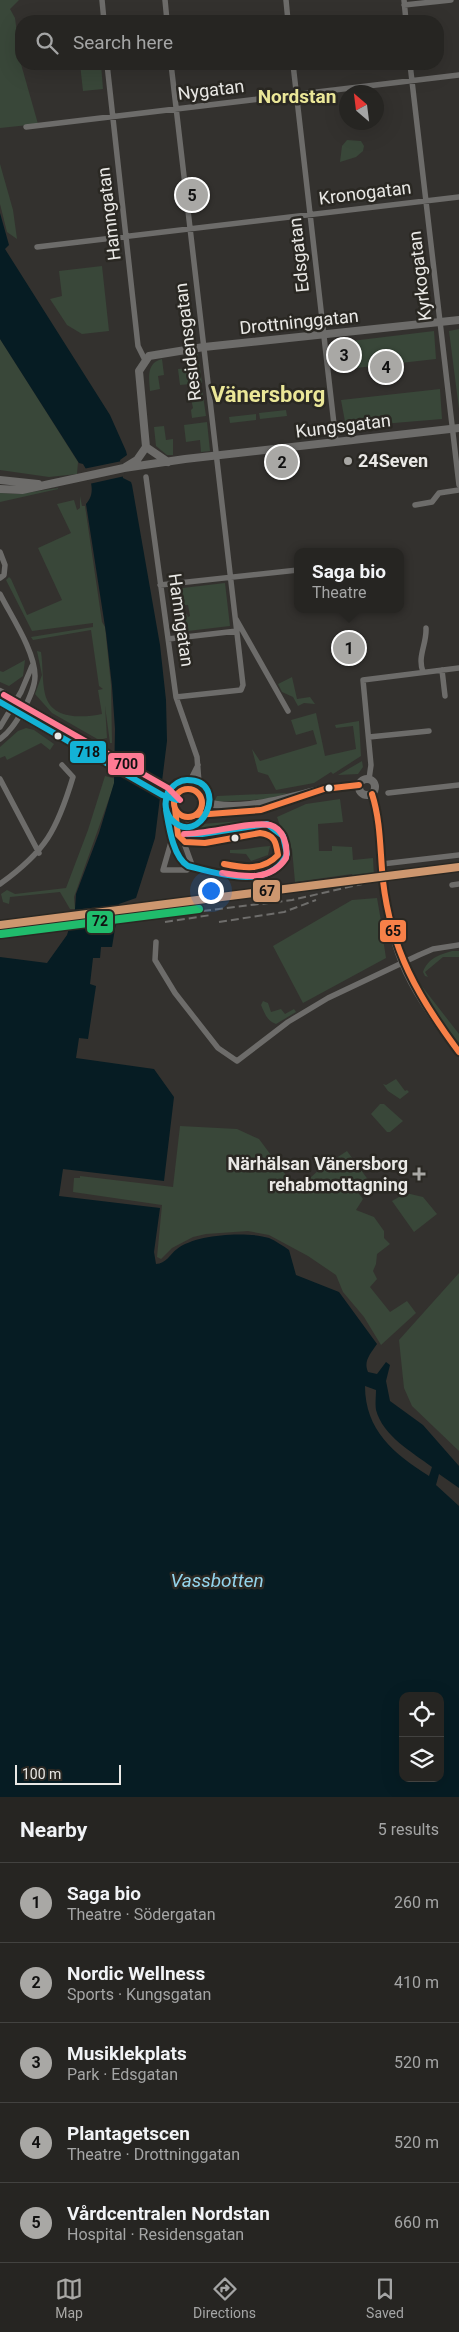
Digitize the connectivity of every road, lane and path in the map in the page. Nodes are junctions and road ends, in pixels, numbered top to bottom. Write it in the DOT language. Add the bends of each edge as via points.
graph roads {
  1 [pos="102,0"];
  2 [pos="165,0"];
  3 [pos="286,0"];
  4 [pos="451,0"];
  5 [pos="404,2"];
  6 [pos="103,15"];
  7 [pos="166,15"];
  8 [pos="287,15"];
  9 [pos="405,15"];
  10 [pos="108,70"];
  11 [pos="173,70"];
  12 [pos="294,70"];
  13 [pos="411,70"];
  14 [pos="459,75"];
  15 [pos="412,81"];
  16 [pos="296,94"];
  17 [pos="176,109"];
  18 [pos="112,116"];
  19 [pos="26,127"];
  20 [pos="459,197"];
  21 [pos="426,201"];
  22 [pos="310,215"];
  23 [pos="190,228"];
  24 [pos="128,236"];
  25 [pos="37,247"];
  26 [pos="459,320"];
  27 [pos="440,322"];
  28 [pos="324,335"];
  29 [pos="204,347"];
  30 [pos="145,360"];
  31 [pos="456,428"];
  32 [pos="336,442"];
  33 [pos="146,447"];
  34 [pos="217,456"];
  35 [pos="168,462"];
  36 [pos="124,468"];
  37 [pos="146,477"];
  38 [pos="2,479"];
  39 [pos="43,485"];
  40 [pos="459,485"];
  41 [pos="0,489"];
  42 [pos="459,490"];
  43 [pos="415,504"];
  44 [pos="0,552"];
  45 [pos="294,570"];
  46 [pos="230,576"];
  47 [pos="0,578"];
  48 [pos="160,585"];
  49 [pos="0,594"];
  50 [pos="236,618"];
  51 [pos="426,628"];
  52 [pos="236,631"];
  53 [pos="168,639"];
  54 [pos="33,664"];
  55 [pos="459,668"];
  56 [pos="442,670"];
  57 [pos="423,672"];
  58 [pos="0,692"];
  59 [pos="445,696"];
  60 [pos="176,697"];
  61 [pos="16,701"];
  62 [pos="0,703"];
  63 [pos="12,709"];
  64 [pos="23,710"];
  65 [pos="288,711"];
  66 [pos="0,727"];
  67 [pos="429,731"];
  68 [pos="368,737"];
  69 [pos="0,739"];
  70 [pos="62,765"];
  71 [pos="198,765"];
  72 [pos="0,779"];
  73 [pos="369,779"];
  74 [pos="359,785"];
  75 [pos="459,785"];
  76 [pos="183,791"];
  77 [pos="388,793"];
  78 [pos="372,794"];
  79 [pos="201,798"];
  80 [pos="293,798"];
  81 [pos="175,807"];
  82 [pos="192,816"];
  83 [pos="176,825"];
  84 [pos="184,843"];
  85 [pos="38,853"];
  86 [pos="459,855"];
  87 [pos="382,867"];
  88 [pos="0,884"];
  89 [pos="459,884"];
  90 [pos="452,885"];
  91 [pos="156,942"];
  92 [pos="459,945"];
  93 [pos="402,964"];
  94 [pos="459,1052"];
  1 -- 6 [label="street"];
  2 -- 7 [label="street"];
  3 -- 8 [label="street"];
  4 -- 5 [label="street"];
  5 -- 9 [label="street"];
  10 -- 18 [label="street, Hamngatan"];
  11 -- 17 [label="street, Residensgatan"];
  12 -- 16 [label="street, Edsgatan"];
  13 -- 15 [label="street, Kyrkogatan"];
  14 -- 15 [label="street, Nygatan"];
  15 -- 16 [label="street, Nygatan"];
  15 -- 21 [label="street, Kyrkogatan"];
  16 -- 17 [label="street, Nygatan"];
  16 -- 22 [label="street, Edsgatan"];
  17 -- 18 [label="street, Nygatan"];
  17 -- 23 [label="street, Residensgatan"];
  18 -- 19 [label="street, Nygatan"];
  18 -- 24 [label="street, Hamngatan"];
  20 -- 21 [label="street, Kronogatan"];
  21 -- 22 [label="street, Kronogatan"];
  21 -- 27 [label="street, Kyrkogatan"];
  22 -- 23 [label="street, Kronogatan"];
  22 -- 28 [label="street, Edsgatan"];
  23 -- 24 [label="street, Kronogatan"];
  23 -- 29 [label="street, Residensgatan"];
  24 -- 25 [label="street, Kronogatan"];
  24 -- 30 [label="street, Hamngatan" via="138,346"];
  26 -- 27 [label="main road, Drottninggatan"];
  27 -- 28 [label="main road, Drottninggatan"];
  27 -- 31 [label="street, Kyrkogatan"];
  28 -- 29 [label="main road, Drottninggatan"];
  28 -- 32 [label="street, Edsgatan"];
  29 -- 30 [label="main road, Drottninggatan" via="161,352"];
  29 -- 34 [label="street, Residensgatan"];
  30 -- 33 [label="main road" via="139,379"];
  31 -- 32 [label="main road, Kungsgatan"];
  31 -- 40 [label="street, Kyrkogatan"];
  32 -- 34 [label="main road, Kungsgatan"];
  33 -- 35 [label="main road"];
  33 -- 36 [label="main road" via="137,460"];
  34 -- 35 [label="main road, Kungsgatan"];
  34 -- 46 [label="street, Residensgatan"];
  35 -- 36 [label="main road, Kungsgatan"];
  36 -- 39 [label="main road"];
  37 -- 48 [label="street, Hamngatan"];
  38 -- 39 [label="main road"];
  39 -- 41 [label="main road" via="22,490"];
  42 -- 43 [label="street" via="439,493 432,502"];
  44 -- 47 [label="street" via="5,564"];
  45 -- 46 [label="street"];
  46 -- 48 [label="street"];
  46 -- 50 [label="street, Residensgatan"];
  48 -- 53 [label="street, Hamngatan"];
  49 -- 54 [label="street" via="32,656"];
  50 -- 52 [label="street, Residensgatan"];
  50 -- 65 [label="street, Residensgatan"];
  51 -- 57 [label="street" via="420,659"];
  52 -- 53 [label="street"];
  52 -- 60 [label="street, Residensgatan" via="241,690"];
  53 -- 60 [label="street, Hamngatan"];
  54 -- 61 [label="street"];
  54 -- 64 [label="street" via="34,684"];
  55 -- 56 [label="street"];
  56 -- 57 [label="street"];
  56 -- 59 [label="street"];
  57 -- 68 [label="street" via="363,680"];
  58 -- 61 [label="main road"];
  60 -- 71 [label="street, Hamngatan"];
  61 -- 63 [label="street"];
  61 -- 64 [label="main road"];
  62 -- 63 [label="main road"];
  63 -- 64 [label="main road"];
  63 -- 66 [label="street"];
  64 -- 69 [label="street" via="11,730"];
  64 -- 76 [label="main road" via="166,786"];
  64 -- 81 [label="main road" via="113,769 164,796"];
  67 -- 68 [label="street"];
  68 -- 73 [label="street"];
  70 -- 85 [label="street" via="73,777 62,813"];
  71 -- 76 [label="street"];
  71 -- 79 [label="street, Hamngatan"];
  72 -- 85 [label="street"];
  73 -- 74 [label="main road"];
  73 -- 78 [label="main road" via="376,786"];
  74 -- 78 [label="main road" via="362,794"];
  74 -- 80 [label="main road" via="324,789"];
  75 -- 77 [label="street"];
  76 -- 79 [label="main road" via="194,791"];
  76 -- 81 [label="main road" via="175,797"];
  78 -- 87 [label="main road"];
  79 -- 80 [label="main road" via="219,805"];
  79 -- 82 [label="main road" via="201,808"];
  80 -- 82 [label="main road" via="261,810"];
  81 -- 82 [label="main road" via="181,815"];
  81 -- 83 [label="street"];
  82 -- 84 [label="street"];
  83 -- 84 [label="street"];
  83 -- 84 [label="street" via="163,870 191,868 191,858"];
  85 -- 88 [label="street"];
  86 -- 87 [label="street"];
  87 -- 93 [label="main road" via="391,931"];
  89 -- 90 [label="street"];
  91 -- 93 [label="street" via="155,960 175,993 218,1048 237,1061 288,1022 328,998"];
  92 -- 93 [label="street" via="433,949"];
  93 -- 94 [label="main road" via="422,1001"];
}
